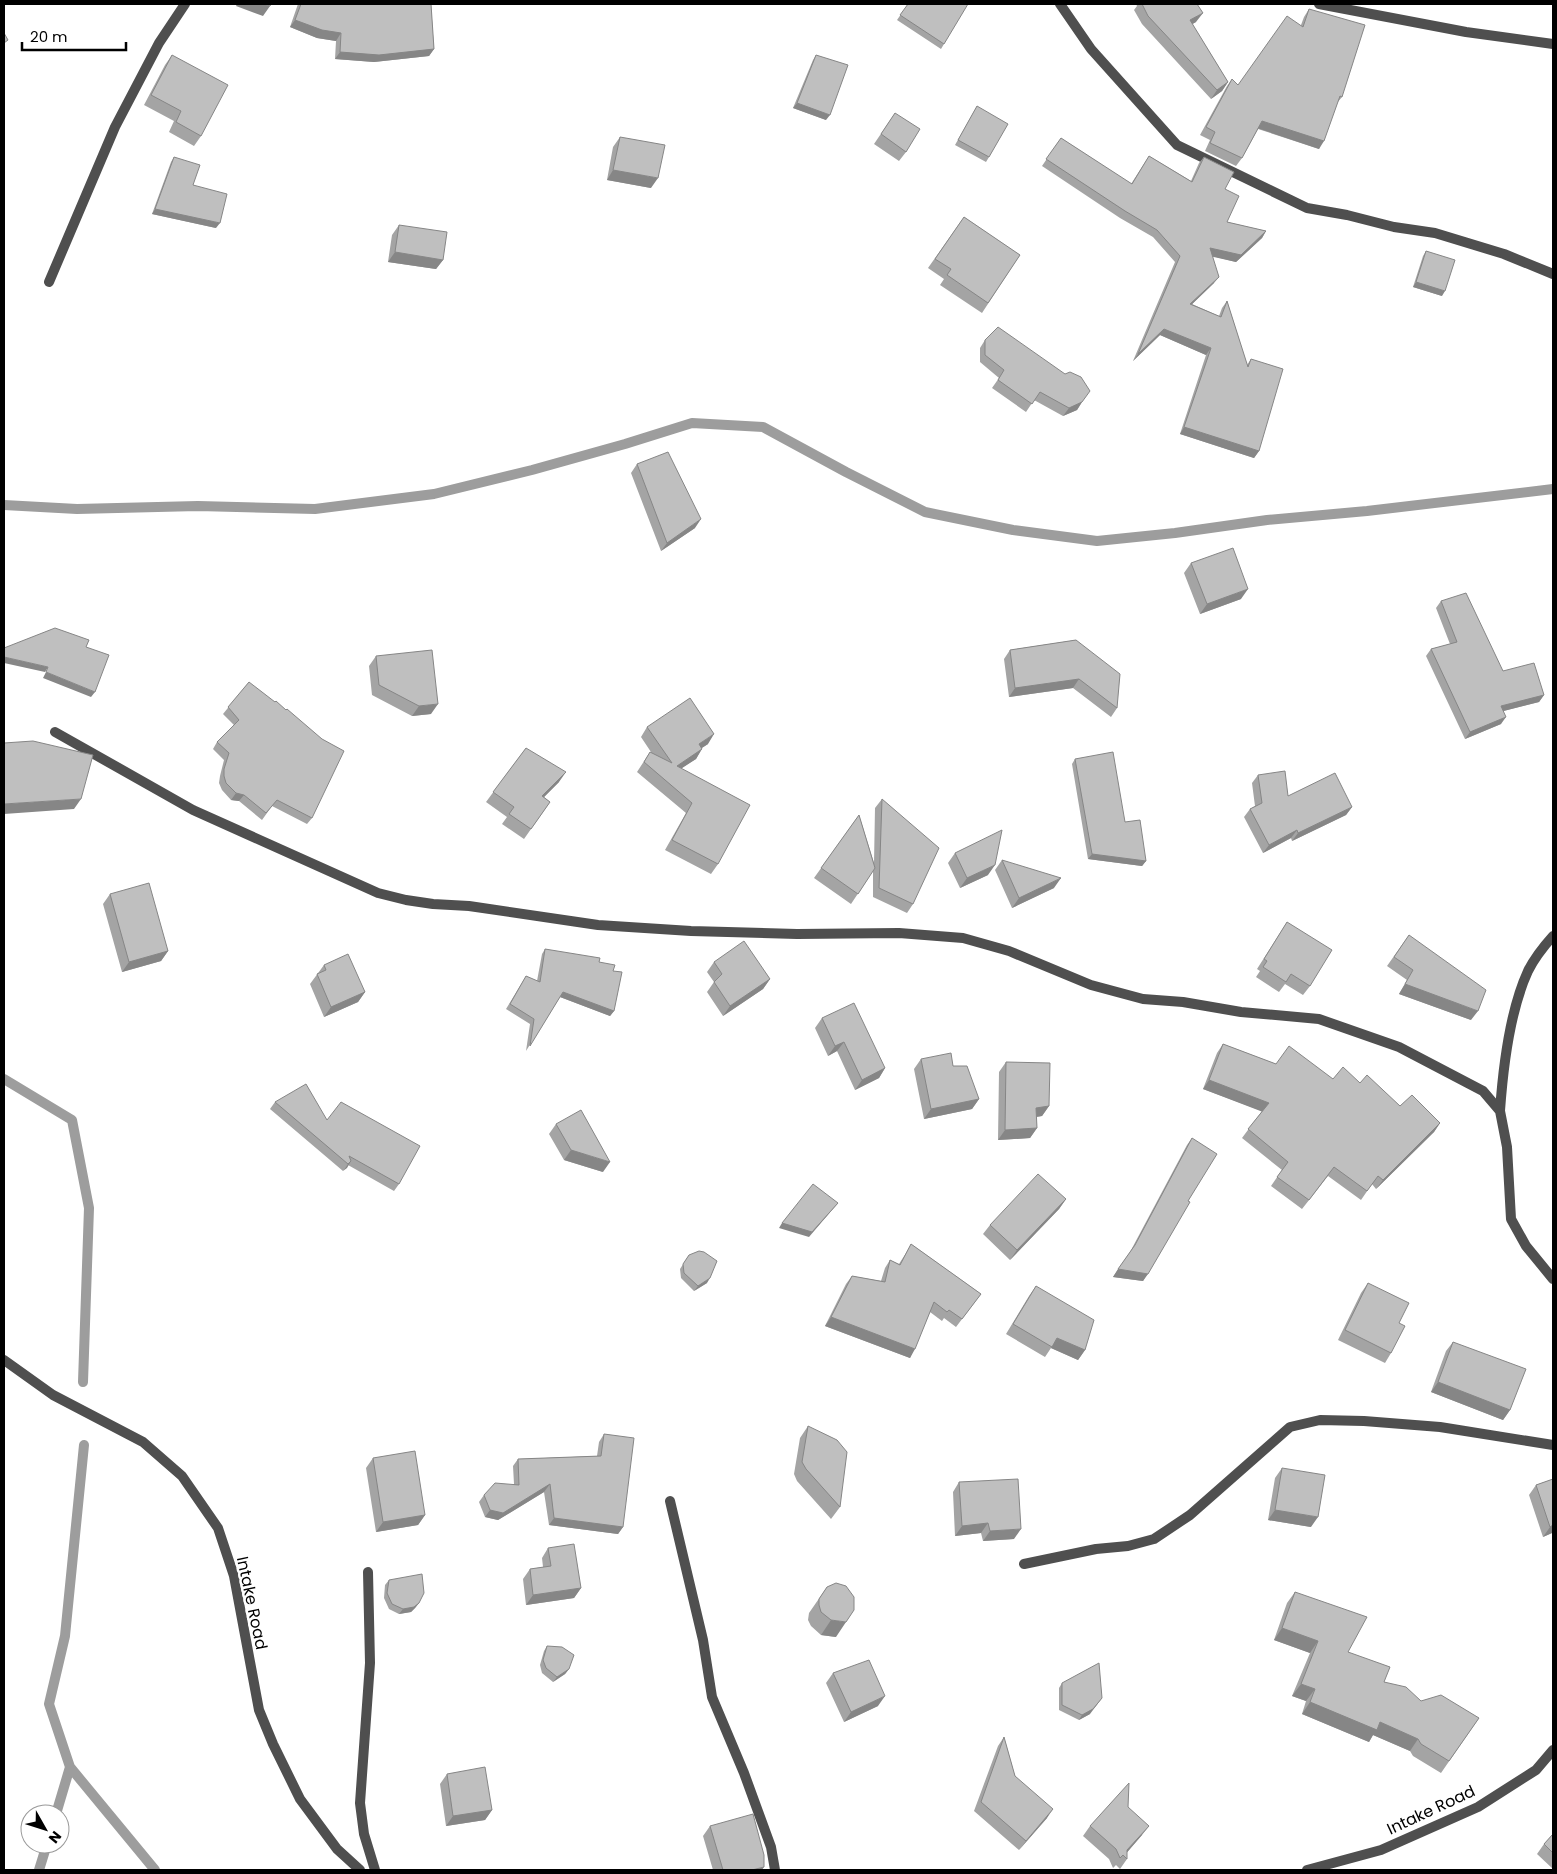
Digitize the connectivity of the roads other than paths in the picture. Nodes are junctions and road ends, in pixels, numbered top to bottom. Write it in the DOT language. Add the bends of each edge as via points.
graph roads {
  1 [pos="185,4"];
  2 [pos="1060,4"];
  3 [pos="1319,4"];
  4 [pos="1553,44"];
  5 [pos="1553,274"];
  6 [pos="49,282"];
  7 [pos="55,732"];
  8 [pos="1553,936"];
  9 [pos="1500,1111"];
  10 [pos="1553,1279"];
  11 [pos="4,1360"];
  12 [pos="1553,1445"];
  13 [pos="670,1501"];
  14 [pos="1024,1564"];
  15 [pos="368,1572"];
  16 [pos="1553,1750"];
  17 [pos="360,1870"];
  18 [pos="375,1870"];
  19 [pos="775,1870"];
  20 [pos="1307,1870"];
  1 -- 6 [label="street" via="159,43 115,127"];
  2 -- 5 [label="street" via="1091,49 1177,145 1306,208 1435,233 1504,254"];
  3 -- 4 [label="street" via="1466,32"];
  7 -- 9 [label="street" via="193,810 378,893 416,902 469,906 598,925 788,934 899,933 963,938 1009,951 1091,985 1144,999 1319,1019 1399,1047 1483,1091"];
  8 -- 9 [label="street" via="1529,970 1516,1006 1501,1087"];
  9 -- 10 [label="street" via="1507,1147 1511,1219 1526,1246"];
  11 -- 17 [label="street, Intake Road" via="53,1395 143,1442 182,1476 218,1528 234,1576 259,1710 274,1744 300,1800 337,1849"];
  12 -- 14 [label="street" via="1440,1427 1320,1420 1290,1427 1190,1516 1154,1539"];
  13 -- 19 [label="street" via="712,1696 771,1846"];
  15 -- 18 [label="street" via="370,1663 360,1803 364,1834"];
  16 -- 20 [label="street, Intake Road" via="1536,1770 1478,1807 1381,1850"];
}
